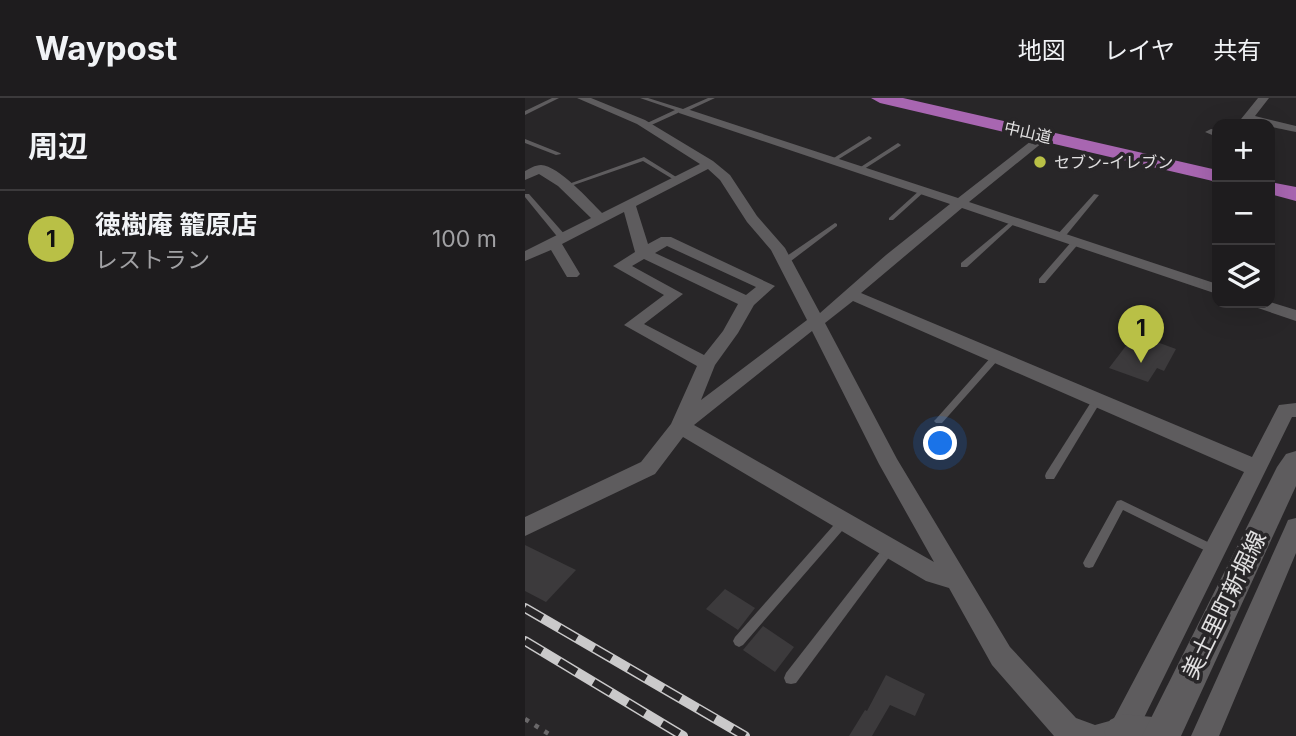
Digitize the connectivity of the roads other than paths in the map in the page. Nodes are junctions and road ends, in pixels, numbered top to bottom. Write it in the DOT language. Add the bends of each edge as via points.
graph roads {
  1 [pos="557,98"];
  2 [pos="582,98"];
  3 [pos="643,98"];
  4 [pos="712,98"];
  5 [pos="880,98"];
  6 [pos="1264,98"];
  7 [pos="525,105"];
  8 [pos="536,108"];
  9 [pos="681,111"];
  10 [pos="525,113"];
  11 [pos="1248,119"];
  12 [pos="646,125"];
  13 [pos="1275,126"];
  14 [pos="1296,129"];
  15 [pos="1044,136"];
  16 [pos="869,138"];
  17 [pos="525,141"];
  18 [pos="898,145"];
  19 [pos="558,154"];
  20 [pos="832,161"];
  21 [pos="709,164"];
  22 [pos="859,170"];
  23 [pos="1212,175"];
  24 [pos="525,176"];
  25 [pos="678,180"];
  26 [pos="566,186"];
  27 [pos="1275,189"];
  28 [pos="922,191"];
  29 [pos="1296,194"];
  30 [pos="527,195"];
  31 [pos="1096,195"];
  32 [pos="629,204"];
  33 [pos="961,204"];
  34 [pos="600,219"];
  35 [pos="891,219"];
  36 [pos="1014,221"];
  37 [pos="835,225"];
  38 [pos="1061,237"];
  39 [pos="559,240"];
  40 [pos="1076,242"];
  41 [pos="643,253"];
  42 [pos="525,257"];
  43 [pos="784,262"];
  44 [pos="964,265"];
  45 [pos="572,274"];
  46 [pos="1042,281"];
  47 [pos="1212,287"];
  48 [pos="849,294"];
  49 [pos="747,302"];
  50 [pos="1273,308"];
  51 [pos="1296,316"];
  52 [pos="816,321"];
  53 [pos="995,358"];
  54 [pos="707,364"];
  55 [pos="1096,401"];
  56 [pos="1296,410"];
  57 [pos="939,421"];
  58 [pos="680,426"];
  59 [pos="1296,439"];
  60 [pos="1256,468"];
  61 [pos="1292,468"];
  62 [pos="1050,476"];
  63 [pos="844,521"];
  64 [pos="525,527"];
  65 [pos="1296,527"];
  66 [pos="889,549"];
  67 [pos="1214,550"];
  68 [pos="1089,563"];
  69 [pos="955,579"];
  70 [pos="739,641"];
  71 [pos="791,678"];
  72 [pos="1113,734"];
  73 [pos="1087,736"];
  74 [pos="1161,736"];
  75 [pos="1205,736"];
  1 -- 8 [label="lane"];
  2 -- 12 [label="street"];
  3 -- 9 [label="lane"];
  4 -- 9 [label="lane"];
  5 -- 15 [label="highway, 中山道"];
  6 -- 11 [label="street"];
  7 -- 8 [label="lane"];
  8 -- 10 [label="lane"];
  9 -- 12 [label="lane"];
  9 -- 20 [label="street"];
  12 -- 21 [label="street"];
  13 -- 14 [label="street"];
  15 -- 23 [label="highway, 中山道"];
  15 -- 33 [label="street"];
  16 -- 20 [label="lane"];
  17 -- 19 [label="lane"];
  18 -- 22 [label="lane"];
  20 -- 22 [label="street"];
  21 -- 25 [label="street"];
  21 -- 43 [label="street" via="725,178"];
  22 -- 28 [label="street"];
  24 -- 26 [label="street" via="540,169"];
  25 -- 26 [label="lane" via="644,159"];
  25 -- 32 [label="street"];
  26 -- 34 [label="street"];
  27 -- 29 [label="highway"];
  28 -- 33 [label="street"];
  28 -- 35 [label="lane"];
  30 -- 39 [label="lane"];
  31 -- 38 [label="lane"];
  32 -- 34 [label="street"];
  32 -- 41 [label="street"];
  33 -- 36 [label="street"];
  33 -- 48 [label="street"];
  34 -- 39 [label="street"];
  36 -- 38 [label="street"];
  36 -- 44 [label="lane"];
  37 -- 43 [label="lane"];
  38 -- 40 [label="street"];
  39 -- 42 [label="street"];
  39 -- 45 [label="street"];
  40 -- 46 [label="lane"];
  40 -- 47 [label="street"];
  41 -- 49 [label="street"];
  41 -- 49 [label="street" via="666,240 767,285"];
  41 -- 54 [label="street" via="621,266 675,294 632,325"];
  43 -- 52 [label="street"];
  48 -- 52 [label="street"];
  48 -- 53 [label="street"];
  49 -- 54 [label="street"];
  50 -- 51 [label="street"];
  52 -- 58 [label="street"];
  52 -- 69 [label="street"];
  53 -- 55 [label="street"];
  53 -- 57 [label="lane"];
  54 -- 58 [label="street"];
  55 -- 60 [label="street"];
  55 -- 62 [label="lane"];
  56 -- 60 [label="street" via="1286,410"];
  58 -- 63 [label="street"];
  58 -- 64 [label="street" via="648,468"];
  59 -- 61 [label="main road, 美土里町新堀線"];
  60 -- 67 [label="street"];
  61 -- 74 [label="main road, 美土里町新堀線"];
  63 -- 66 [label="street"];
  63 -- 70 [label="lane"];
  65 -- 75 [label="street"];
  66 -- 69 [label="street" via="934,574"];
  66 -- 71 [label="lane"];
  67 -- 68 [label="lane" via="1121,504"];
  67 -- 72 [label="street"];
  69 -- 73 [label="street" via="1018,679 1067,729"];
  72 -- 74 [label="street"];
}
